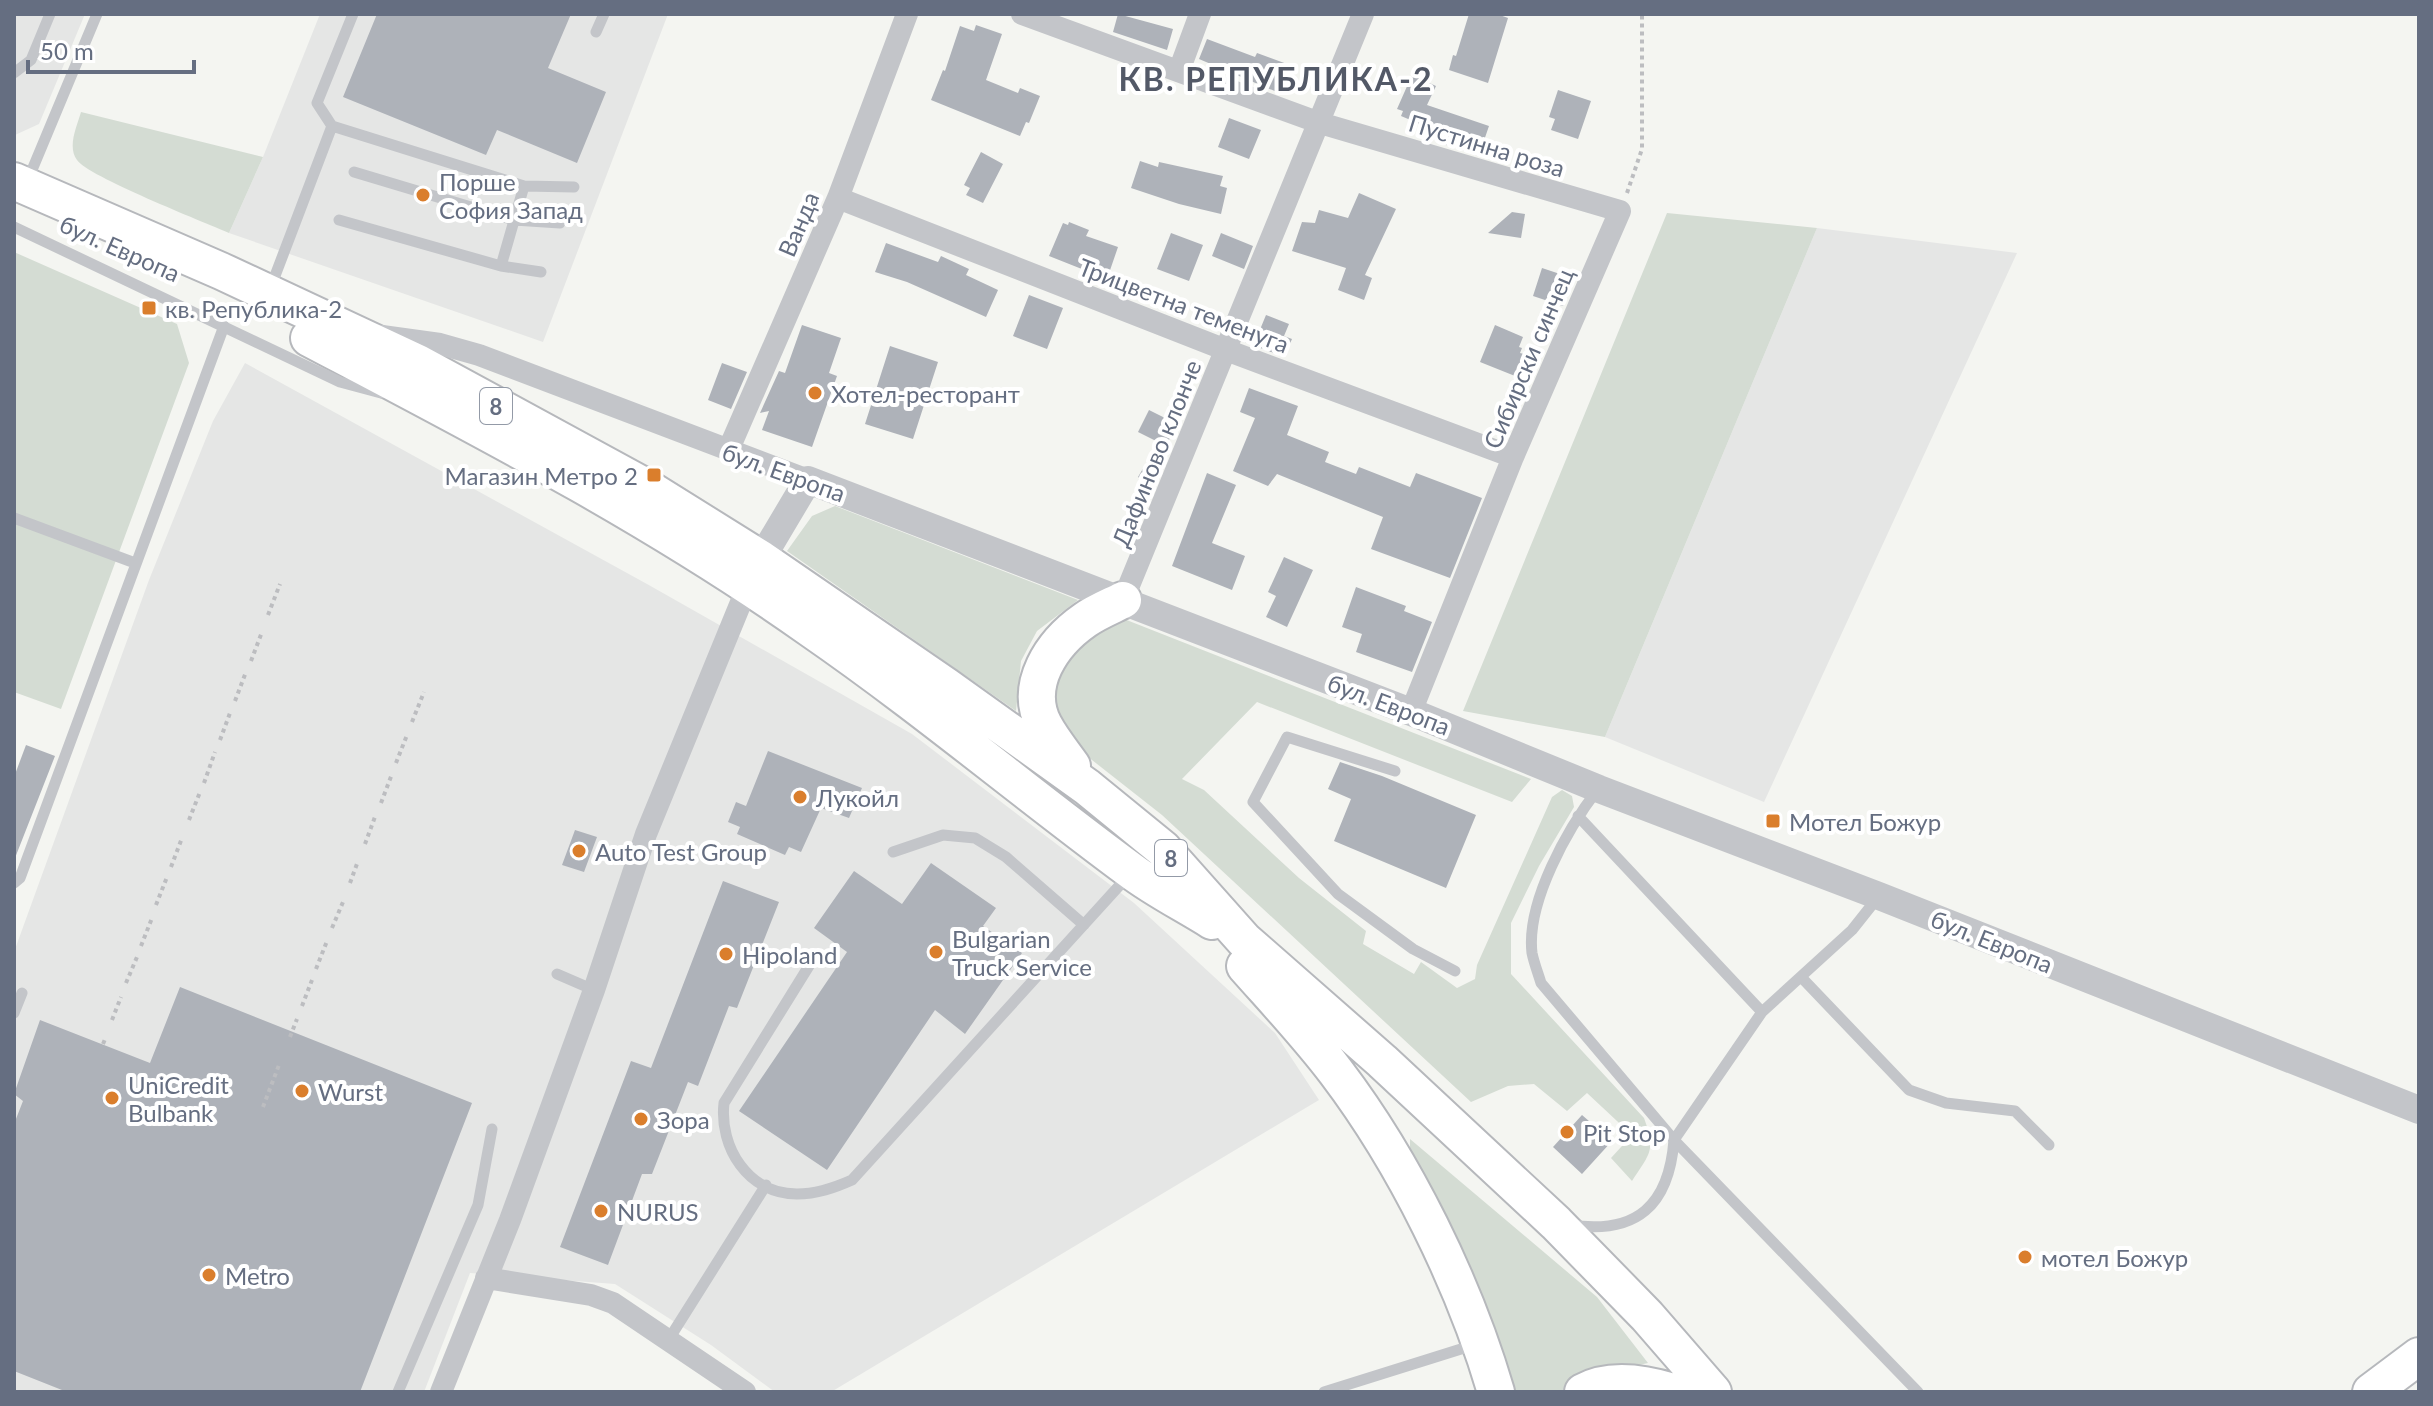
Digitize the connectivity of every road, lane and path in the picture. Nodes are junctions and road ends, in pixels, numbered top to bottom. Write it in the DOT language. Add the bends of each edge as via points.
graph roads {
  1 [pos="50,14"];
  2 [pos="97,14"];
  3 [pos="353,14"];
  4 [pos="604,14"];
  5 [pos="907,14"];
  6 [pos="1022,14"];
  7 [pos="1200,14"];
  8 [pos="1363,14"];
  9 [pos="1642,14"];
  10 [pos="596,32"];
  11 [pos="1179,71"];
  12 [pos="14,73"];
  13 [pos="1320,123"];
  14 [pos="332,126"];
  15 [pos="354,172"];
  16 [pos="524,186"];
  17 [pos="574,187"];
  18 [pos="18,189"];
  19 [pos="838,198"];
  20 [pos="1620,211"];
  21 [pos="339,220"];
  22 [pos="514,220"];
  23 [pos="560,223"];
  24 [pos="14,227"];
  25 [pos="501,266"];
  26 [pos="541,272"];
  27 [pos="268,293"];
  28 [pos="223,297"];
  29 [pos="349,332"];
  30 [pos="1226,350"];
  31 [pos="728,451"];
  32 [pos="1513,457"];
  33 [pos="808,480"];
  34 [pos="14,518"];
  35 [pos="135,563"];
  36 [pos="754,573"];
  37 [pos="280,584"];
  38 [pos="1123,600"];
  39 [pos="268,615"];
  40 [pos="262,632"];
  41 [pos="251,661"];
  42 [pos="246,672"];
  43 [pos="424,692"];
  44 [pos="235,701"];
  45 [pos="1411,712"];
  46 [pos="230,713"];
  47 [pos="412,722"];
  48 [pos="407,735"];
  49 [pos="220,740"];
  50 [pos="215,752"];
  51 [pos="396,763"];
  52 [pos="1395,771"];
  53 [pos="392,774"];
  54 [pos="204,783"];
  55 [pos="1087,787"];
  56 [pos="1599,789"];
  57 [pos="200,792"];
  58 [pos="381,803"];
  59 [pos="376,814"];
  60 [pos="1578,816"];
  61 [pos="189,820"];
  62 [pos="182,838"];
  63 [pos="365,844"];
  64 [pos="893,852"];
  65 [pos="358,861"];
  66 [pos="171,867"];
  67 [pos="1132,871"];
  68 [pos="167,877"];
  69 [pos="14,883"];
  70 [pos="350,883"];
  71 [pos="1879,896"];
  72 [pos="343,902"];
  73 [pos="156,905"];
  74 [pos="1196,911"];
  75 [pos="152,918"];
  76 [pos="1084,925"];
  77 [pos="332,928"];
  78 [pos="1244,940"];
  79 [pos="327,941"];
  80 [pos="141,946"];
  81 [pos="137,957"];
  82 [pos="812,961"];
  83 [pos="316,969"];
  84 [pos="1455,971"];
  85 [pos="557,974"];
  86 [pos="1802,978"];
  87 [pos="312,980"];
  88 [pos="126,983"];
  89 [pos="594,990"];
  90 [pos="22,993"];
  91 [pos="121,997"];
  92 [pos="302,1006"];
  93 [pos="1762,1012"];
  94 [pos="14,1013"];
  95 [pos="297,1019"];
  96 [pos="112,1020"];
  97 [pos="106,1037"];
  98 [pos="290,1037"];
  99 [pos="103,1044"];
  100 [pos="279,1065"];
  101 [pos="263,1107"];
  102 [pos="2419,1110"];
  103 [pos="492,1129"];
  104 [pos="1674,1140"];
  105 [pos="2049,1145"];
  106 [pos="766,1185"];
  107 [pos="1556,1223"];
  108 [pos="486,1278"];
  109 [pos="669,1339"];
  110 [pos="1481,1342"];
  111 [pos="2419,1356"];
  112 [pos="398,1392"];
  113 [pos="441,1392"];
  114 [pos="745,1392"];
  115 [pos="1324,1392"];
  116 [pos="1496,1392"];
  117 [pos="1583,1392"];
  118 [pos="1673,1392"];
  119 [pos="1713,1392"];
  120 [pos="1918,1392"];
  121 [pos="2371,1392"];
  1 -- 12 [label="lane" via="31,60"];
  2 -- 18 [label="lane"];
  3 -- 14 [label="lane" via="317,103"];
  4 -- 10 [label="lane"];
  5 -- 19 [label="street, Ванда"];
  6 -- 11 [label="street, Пустинна роза"];
  7 -- 11 [label="street"];
  8 -- 13 [label="street, Дафиново клонче"];
  9 -- 20 [label="path" via="1642,149"];
  11 -- 13 [label="street, Пустинна роза"];
  13 -- 20 [label="street, Пустинна роза"];
  13 -- 30 [label="street, Дафиново клонче"];
  14 -- 16 [label="lane"];
  14 -- 27 [label="lane"];
  15 -- 22 [label="lane"];
  16 -- 17 [label="lane"];
  16 -- 22 [label="lane"];
  18 -- 28 [label="main road, бул. Европа / 8"];
  19 -- 30 [label="street, Трицветна теменуга"];
  19 -- 31 [label="street, Ванда"];
  20 -- 32 [label="street, Сибирски синчец"];
  21 -- 25 [label="lane"];
  22 -- 23 [label="lane"];
  22 -- 25 [label="lane"];
  24 -- 28 [label="lane"];
  25 -- 26 [label="lane"];
  27 -- 28 [label="main road, 8"];
  27 -- 29 [label="main road, 8"];
  28 -- 35 [label="lane"];
  28 -- 36 [label="main road, 8" via="446,410 656,528"];
  29 -- 31 [label="street, бул. Европа" via="440,344 479,355"];
  29 -- 36 [label="main road, 8" via="418,363 644,486"];
  30 -- 32 [label="street, Трицветна теменуга"];
  30 -- 38 [label="street, Дафиново клонче"];
  31 -- 33 [label="street, бул. Европа"];
  32 -- 45 [label="street, Сибирски синчец"];
  33 -- 36 [label="street"];
  33 -- 38 [label="street, бул. Европа"];
  34 -- 35 [label="lane"];
  35 -- 69 [label="lane"];
  36 -- 55 [label="main road, 8" via="946,686"];
  36 -- 67 [label="main road, 8" via="809,627"];
  36 -- 89 [label="street" via="646,834"];
  37 -- 39 [label="path"];
  38 -- 45 [label="street, бул. Европа"];
  38 -- 55 [label="main road" via="1085,619 1041,669 1037,696 1043,724"];
  40 -- 41 [label="path"];
  42 -- 44 [label="path"];
  43 -- 47 [label="path"];
  45 -- 56 [label="street, бул. Европа"];
  46 -- 49 [label="path"];
  48 -- 51 [label="path"];
  50 -- 54 [label="path"];
  52 -- 84 [label="lane" via="1287,737 1253,802 1338,894 1413,949"];
  53 -- 58 [label="path"];
  55 -- 78 [label="main road, 8" via="1163,849"];
  56 -- 60 [label="lane"];
  56 -- 71 [label="street, бул. Европа"];
  57 -- 61 [label="path"];
  59 -- 63 [label="path"];
  60 -- 93 [label="lane"];
  60 -- 104 [label="lane" via="1533,926 1532,952 1541,983"];
  62 -- 66 [label="path"];
  64 -- 76 [label="lane" via="943,835 975,838 1006,857"];
  65 -- 70 [label="path"];
  67 -- 74 [label="main road, 8"];
  67 -- 76 [label="lane"];
  68 -- 73 [label="path"];
  71 -- 86 [label="lane"];
  71 -- 102 [label="street, бул. Европа"];
  72 -- 77 [label="path"];
  74 -- 78 [label="main road, 8"];
  74 -- 110 [label="main road" via="1319,1049 1388,1147"];
  75 -- 80 [label="path"];
  76 -- 106 [label="lane" via="852,1180 826,1191 796,1194"];
  78 -- 107 [label="main road, 8"];
  79 -- 83 [label="path"];
  81 -- 88 [label="path"];
  82 -- 106 [label="lane" via="724,1103 722,1120 731,1152 743,1171"];
  85 -- 89 [label="lane"];
  86 -- 93 [label="lane"];
  86 -- 105 [label="lane" via="1909,1090 1946,1103 2015,1111"];
  87 -- 92 [label="path"];
  89 -- 108 [label="street"];
  90 -- 94 [label="lane"];
  91 -- 96 [label="path"];
  93 -- 104 [label="lane"];
  95 -- 98 [label="path"];
  97 -- 99 [label="path"];
  100 -- 101 [label="path"];
  103 -- 112 [label="lane" via="478,1205"];
  104 -- 107 [label="lane" via="1667,1181 1646,1213 1612,1226"];
  104 -- 120 [label="lane"];
  106 -- 109 [label="lane"];
  107 -- 119 [label="main road, 8"];
  108 -- 109 [label="street" via="591,1295"];
  108 -- 113 [label="street"];
  109 -- 114 [label="street"];
  110 -- 115 [label="lane"];
  110 -- 116 [label="main road"];
  111 -- 121 [label="main road"];
  117 -- 118 [label="main road" via="1615,1383"];
}
